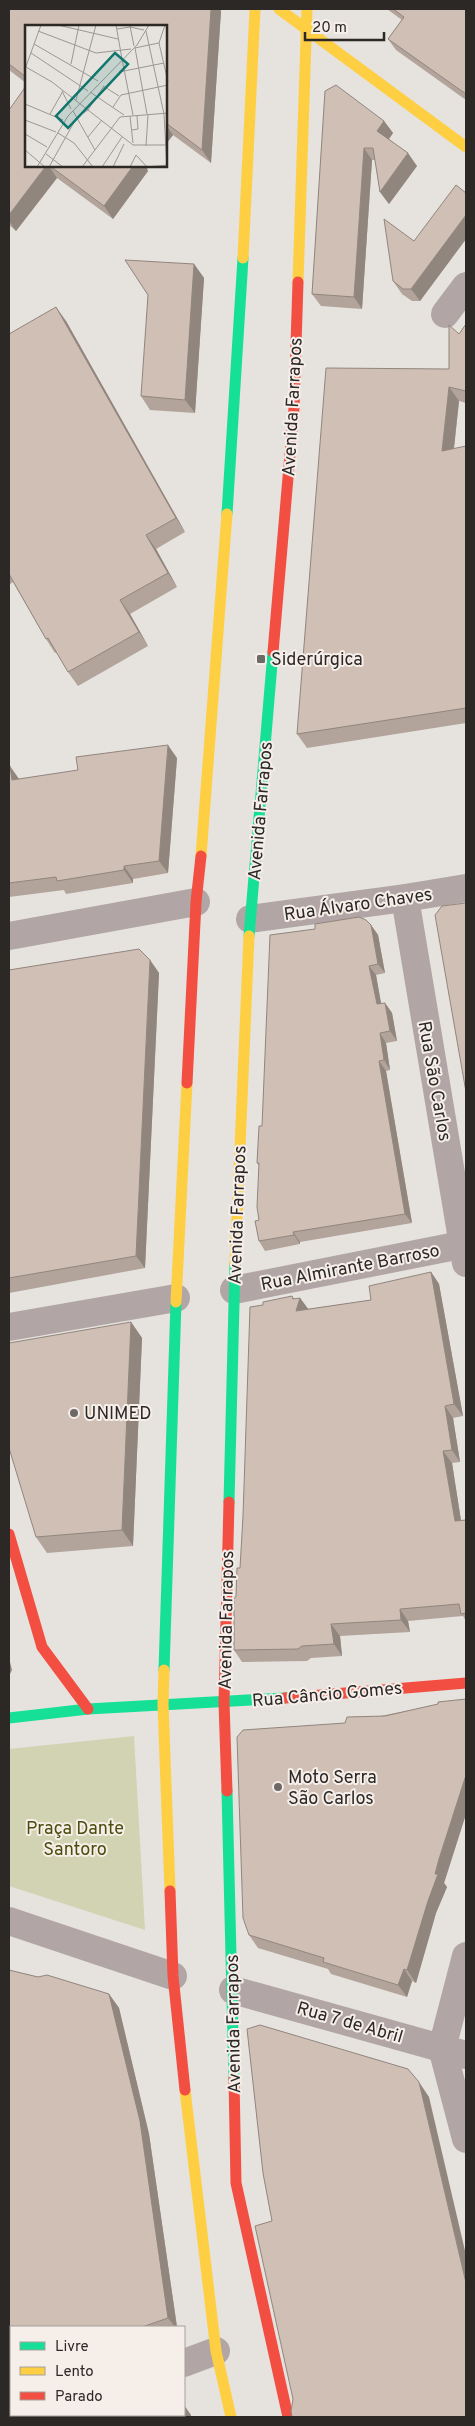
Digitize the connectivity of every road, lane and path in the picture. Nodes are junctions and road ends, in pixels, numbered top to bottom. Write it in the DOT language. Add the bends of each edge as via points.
graph roads {
  1 [pos="255,9"];
  2 [pos="279,9"];
  3 [pos="307,9"];
  4 [pos="307,28"];
  5 [pos="466,147"];
  6 [pos="466,286"];
  7 [pos="445,314"];
  8 [pos="466,888"];
  9 [pos="404,898"];
  10 [pos="196,902"];
  11 [pos="250,919"];
  12 [pos="9,936"];
  13 [pos="465,1251"];
  14 [pos="234,1290"];
  15 [pos="176,1298"];
  16 [pos="9,1328"];
  17 [pos="9,1534"];
  18 [pos="466,1683"];
  19 [pos="224,1703"];
  20 [pos="163,1704"];
  21 [pos="88,1709"];
  22 [pos="9,1718"];
  23 [pos="9,1921"];
  24 [pos="466,1956"];
  25 [pos="173,1976"];
  26 [pos="233,1990"];
  27 [pos="454,2052"];
  28 [pos="466,2139"];
  29 [pos="216,2351"];
  30 [pos="185,2364"];
  31 [pos="231,2417"];
  32 [pos="288,2417"];
  1 -- 10 [label="main road" via="235,407"];
  2 -- 4 [label="main road"];
  3 -- 4 [label="main road, Avenida Farrapos"];
  4 -- 5 [label="main road"];
  4 -- 11 [label="main road, Avenida Farrapos" via="294,408"];
  6 -- 7 [label="street"];
  8 -- 9 [label="street, Rua Álvaro Chaves"];
  9 -- 11 [label="street, Rua Álvaro Chaves"];
  9 -- 13 [label="street, Rua São Carlos"];
  10 -- 12 [label="street"];
  10 -- 15 [label="main road"];
  11 -- 14 [label="main road, Avenida Farrapos"];
  13 -- 14 [label="street, Rua Almirante Barroso"];
  14 -- 19 [label="main road, Avenida Farrapos"];
  15 -- 16 [label="street"];
  15 -- 20 [label="main road"];
  17 -- 21 [label="main road" via="42,1646"];
  18 -- 19 [label="main road, Rua Câncio Gomes"];
  19 -- 20 [label="main road, Rua Câncio Gomes"];
  19 -- 26 [label="main road, Avenida Farrapos"];
  20 -- 21 [label="main road, Rua Câncio Gomes"];
  20 -- 25 [label="main road"];
  21 -- 22 [label="main road, Rua Câncio Gomes"];
  23 -- 25 [label="street"];
  24 -- 27 [label="street"];
  25 -- 29 [label="main road"];
  26 -- 27 [label="street, Rua 7 de Abril"];
  26 -- 32 [label="main road, Avenida Farrapos" via="236,2183"];
  27 -- 28 [label="street"];
  29 -- 30 [label="street"];
  29 -- 31 [label="main road"];
}
